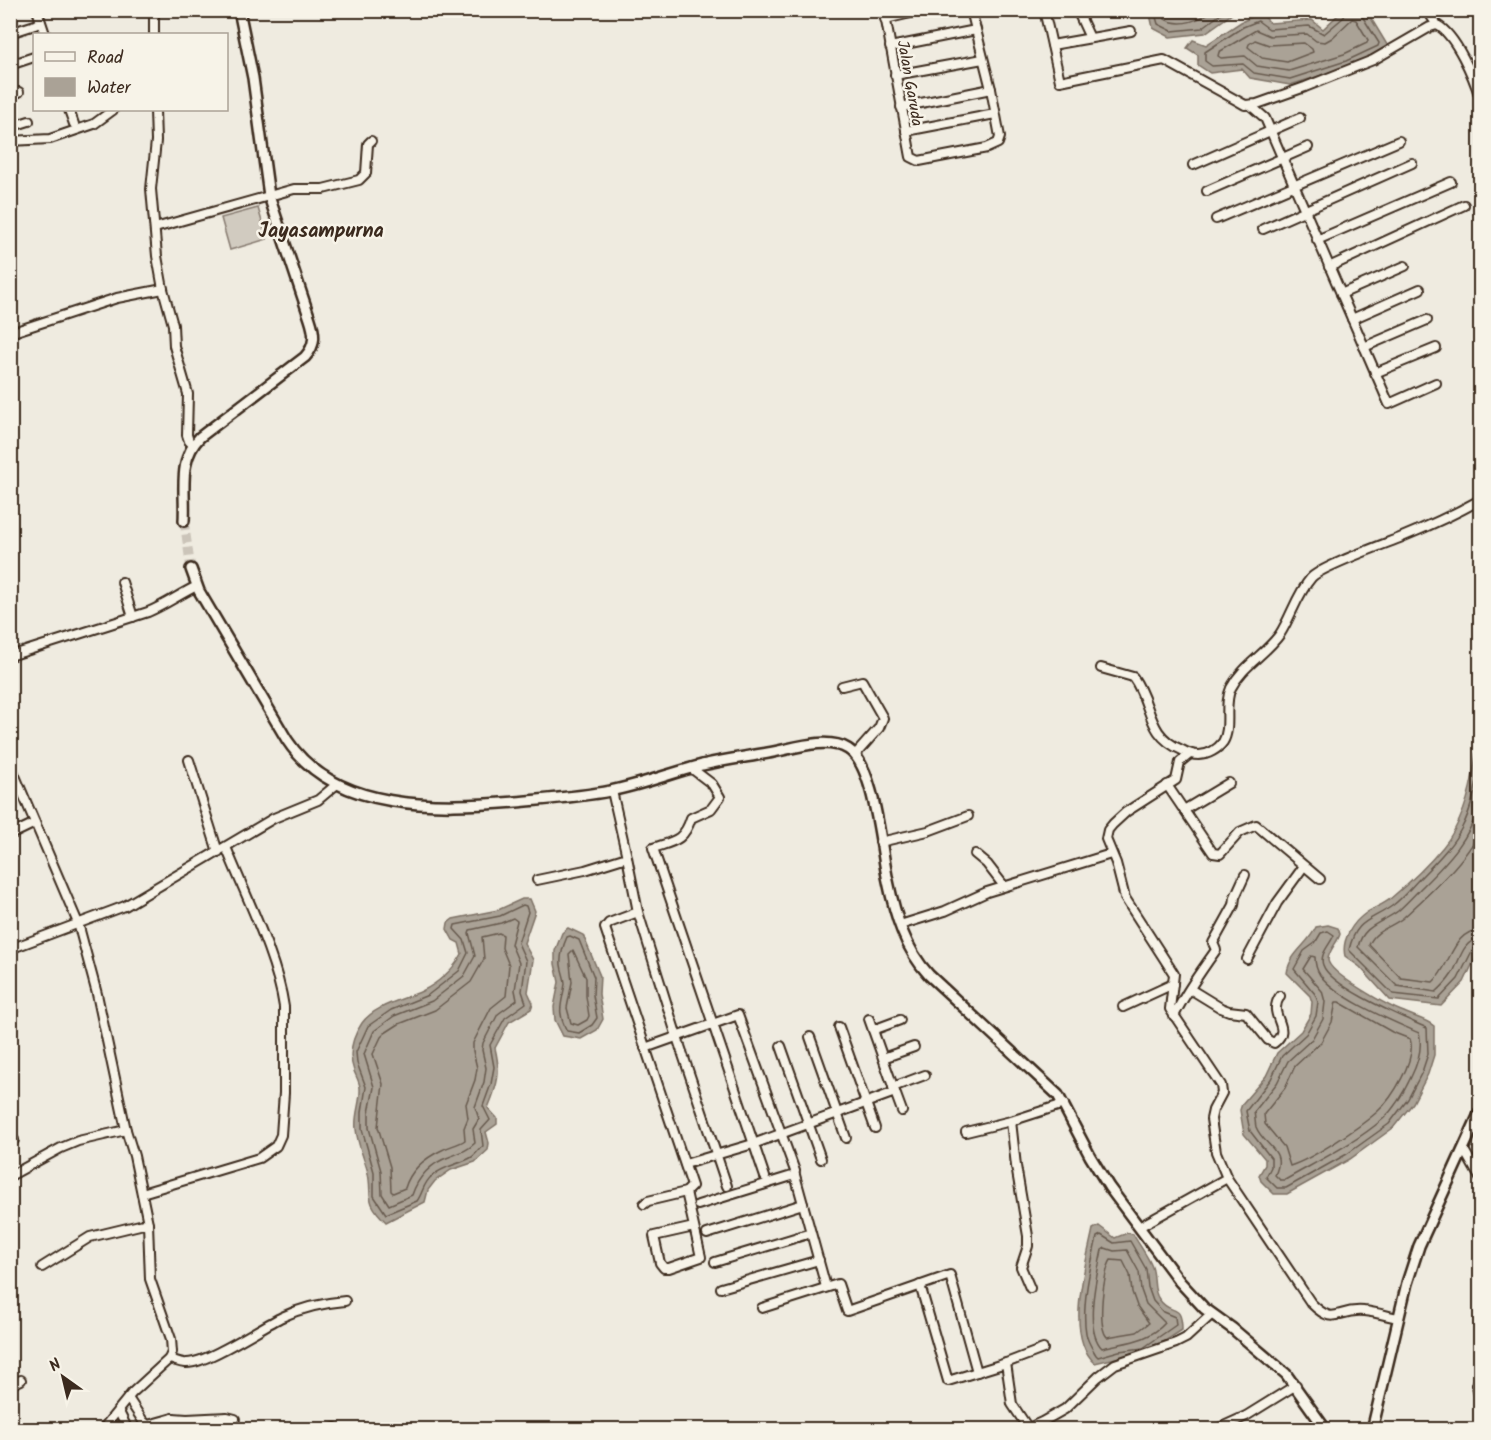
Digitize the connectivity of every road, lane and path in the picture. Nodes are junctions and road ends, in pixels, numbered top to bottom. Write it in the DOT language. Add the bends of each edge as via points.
graph roads {
  1 [pos="37,10"];
  2 [pos="154,10"];
  3 [pos="239,10"];
  4 [pos="924,10"];
  5 [pos="971,10"];
  6 [pos="1044,10"];
  7 [pos="1077,10"];
  8 [pos="1427,10"];
  9 [pos="885,15"];
  10 [pos="41,23"];
  11 [pos="1437,25"];
  12 [pos="976,30"];
  13 [pos="1131,30"];
  14 [pos="10,33"];
  15 [pos="45,33"];
  16 [pos="154,33"];
  17 [pos="1090,38"];
  18 [pos="1052,45"];
  19 [pos="890,47"];
  20 [pos="33,57"];
  21 [pos="983,58"];
  22 [pos="10,65"];
  23 [pos="895,75"];
  24 [pos="991,89"];
  25 [pos="19,92"];
  26 [pos="10,95"];
  27 [pos="1480,98"];
  28 [pos="1254,104"];
  29 [pos="901,107"];
  30 [pos="69,111"];
  31 [pos="112,111"];
  32 [pos="155,111"];
  33 [pos="995,114"];
  34 [pos="1300,118"];
  35 [pos="29,121"];
  36 [pos="74,124"];
  37 [pos="10,127"];
  38 [pos="906,131"];
  39 [pos="1270,132"];
  40 [pos="10,141"];
  41 [pos="371,141"];
  42 [pos="1399,141"];
  43 [pos="1308,147"];
  44 [pos="1282,158"];
  45 [pos="1412,163"];
  46 [pos="1192,165"];
  47 [pos="1451,182"];
  48 [pos="1294,185"];
  49 [pos="1207,191"];
  50 [pos="269,196"];
  51 [pos="1464,206"];
  52 [pos="1305,211"];
  53 [pos="1216,219"];
  54 [pos="155,228"];
  55 [pos="1263,229"];
  56 [pos="1317,240"];
  57 [pos="1405,266"];
  58 [pos="1329,267"];
  59 [pos="163,289"];
  60 [pos="1420,289"];
  61 [pos="1341,294"];
  62 [pos="1352,319"];
  63 [pos="1427,320"];
  64 [pos="10,333"];
  65 [pos="1364,347"];
  66 [pos="1436,348"];
  67 [pos="1375,373"];
  68 [pos="1436,383"];
  69 [pos="193,445"];
  70 [pos="1480,500"];
  71 [pos="184,521"];
  72 [pos="190,569"];
  73 [pos="122,582"];
  74 [pos="197,586"];
  75 [pos="133,617"];
  76 [pos="10,656"];
  77 [pos="1101,668"];
  78 [pos="842,686"];
  79 [pos="1190,754"];
  80 [pos="855,755"];
  81 [pos="189,760"];
  82 [pos="10,764"];
  83 [pos="691,768"];
  84 [pos="1229,783"];
  85 [pos="337,784"];
  86 [pos="1167,785"];
  87 [pos="612,791"];
  88 [pos="1184,810"];
  89 [pos="968,816"];
  90 [pos="35,824"];
  91 [pos="10,835"];
  92 [pos="880,842"];
  93 [pos="226,847"];
  94 [pos="218,852"];
  95 [pos="975,854"];
  96 [pos="1111,854"];
  97 [pos="627,856"];
  98 [pos="1304,866"];
  99 [pos="1245,875"];
  100 [pos="1320,879"];
  101 [pos="537,880"];
  102 [pos="1004,886"];
  103 [pos="638,912"];
  104 [pos="78,923"];
  105 [pos="900,926"];
  106 [pos="10,949"];
  107 [pos="1247,959"];
  108 [pos="1173,984"];
  109 [pos="1190,988"];
  110 [pos="1280,996"];
  111 [pos="1123,1006"];
  112 [pos="1174,1016"];
  113 [pos="869,1019"];
  114 [pos="900,1020"];
  115 [pos="713,1024"];
  116 [pos="839,1027"];
  117 [pos="873,1030"];
  118 [pos="676,1037"];
  119 [pos="810,1037"];
  120 [pos="781,1046"];
  121 [pos="914,1047"];
  122 [pos="645,1048"];
  123 [pos="883,1058"];
  124 [pos="925,1075"];
  125 [pos="894,1089"];
  126 [pos="866,1102"];
  127 [pos="1064,1104"];
  128 [pos="902,1111"];
  129 [pos="1480,1112"];
  130 [pos="837,1113"];
  131 [pos="1011,1121"];
  132 [pos="808,1123"];
  133 [pos="875,1128"];
  134 [pos="126,1130"];
  135 [pos="966,1132"];
  136 [pos="780,1133"];
  137 [pos="846,1138"];
  138 [pos="753,1144"];
  139 [pos="1464,1150"];
  140 [pos="717,1155"];
  141 [pos="821,1159"];
  142 [pos="686,1164"];
  143 [pos="795,1171"];
  144 [pos="10,1176"];
  145 [pos="765,1177"];
  146 [pos="1227,1178"];
  147 [pos="1480,1178"];
  148 [pos="727,1185"];
  149 [pos="686,1192"];
  150 [pos="142,1193"];
  151 [pos="644,1204"];
  152 [pos="803,1204"];
  153 [pos="698,1205"];
  154 [pos="148,1223"];
  155 [pos="694,1227"];
  156 [pos="1139,1227"];
  157 [pos="811,1233"];
  158 [pos="707,1234"];
  159 [pos="819,1260"];
  160 [pos="715,1262"];
  161 [pos="42,1267"];
  162 [pos="920,1285"];
  163 [pos="826,1287"];
  164 [pos="720,1288"];
  165 [pos="1029,1288"];
  166 [pos="345,1301"];
  167 [pos="762,1308"];
  168 [pos="1212,1314"];
  169 [pos="1398,1318"];
  170 [pos="1043,1349"];
  171 [pos="169,1359"];
  172 [pos="1006,1363"];
  173 [pos="977,1372"];
  174 [pos="1480,1378"];
  175 [pos="21,1380"];
  176 [pos="10,1385"];
  177 [pos="1296,1385"];
  178 [pos="128,1398"];
  179 [pos="1480,1400"];
  180 [pos="118,1410"];
  181 [pos="173,1418"];
  182 [pos="235,1419"];
  183 [pos="335,1428"];
  184 [pos="1026,1429"];
  185 [pos="102,1430"];
  186 [pos="129,1430"];
  187 [pos="177,1430"];
  188 [pos="326,1430"];
  189 [pos="1215,1430"];
  190 [pos="1326,1430"];
  191 [pos="1372,1430"];
  1 -- 10 [label="street"];
  2 -- 16 [label="street"];
  3 -- 50 [label="street"];
  4 -- 9 [label="street"];
  5 -- 12 [label="street"];
  6 -- 18 [label="street"];
  7 -- 17 [label="street"];
  8 -- 11 [label="street"];
  9 -- 19 [label="street, Jalan Garuda"];
  10 -- 14 [label="street"];
  10 -- 15 [label="street"];
  11 -- 27 [label="street" via="1468,64"];
  11 -- 28 [label="street" via="1373,60"];
  12 -- 19 [label="street"];
  12 -- 21 [label="street"];
  13 -- 17 [label="street"];
  17 -- 18 [label="street"];
  18 -- 28 [label="street" via="1060,81 1164,60 1238,101"];
  19 -- 23 [label="street, Jalan Garuda"];
  20 -- 22 [label="street"];
  21 -- 23 [label="street"];
  21 -- 24 [label="street"];
  23 -- 29 [label="street, Jalan Garuda"];
  24 -- 29 [label="street"];
  24 -- 33 [label="street"];
  25 -- 26 [label="street"];
  28 -- 39 [label="street"];
  29 -- 38 [label="street, Jalan Garuda"];
  30 -- 36 [label="street"];
  31 -- 40 [label="street" via="94,124 50,140"];
  32 -- 54 [label="street" via="151,189"];
  33 -- 38 [label="street"];
  33 -- 38 [label="street, Jalan Garuda" via="1000,137 995,145 919,161 911,157"];
  34 -- 39 [label="street"];
  35 -- 37 [label="street"];
  39 -- 44 [label="street"];
  39 -- 46 [label="street"];
  41 -- 50 [label="street" via="366,172 359,180"];
  42 -- 48 [label="street"];
  43 -- 44 [label="street"];
  44 -- 48 [label="street"];
  44 -- 49 [label="street"];
  45 -- 52 [label="street"];
  47 -- 56 [label="street"];
  48 -- 52 [label="street"];
  48 -- 53 [label="street"];
  50 -- 54 [label="street"];
  50 -- 69 [label="street" via="314,329 314,345 300,362"];
  51 -- 58 [label="street"];
  52 -- 55 [label="street"];
  52 -- 56 [label="street"];
  54 -- 59 [label="street"];
  56 -- 58 [label="street"];
  57 -- 61 [label="street"];
  58 -- 61 [label="street"];
  59 -- 64 [label="street" via="117,298"];
  59 -- 69 [label="street" via="188,394 187,435"];
  60 -- 62 [label="street"];
  61 -- 62 [label="street"];
  62 -- 65 [label="street"];
  63 -- 65 [label="street"];
  65 -- 67 [label="street"];
  66 -- 67 [label="street"];
  67 -- 68 [label="street" via="1389,404"];
  69 -- 71 [label="street" via="184,471"];
  70 -- 79 [label="street" via="1311,578 1278,637 1231,688 1222,743 1207,753"];
  72 -- 74 [label="street"];
  73 -- 75 [label="street"];
  74 -- 75 [label="street" via="165,605"];
  74 -- 85 [label="street" via="292,748 318,773"];
  75 -- 76 [label="street"];
  77 -- 79 [label="street" via="1133,677 1158,733 1166,742"];
  78 -- 80 [label="street" via="862,681 882,718 879,728"];
  79 -- 86 [label="street" via="1180,762 1176,780"];
  80 -- 83 [label="street" via="841,745 826,743"];
  80 -- 92 [label="street" via="869,784"];
  81 -- 94 [label="street"];
  82 -- 90 [label="street"];
  83 -- 87 [label="street"];
  83 -- 115 [label="street" via="712,784 720,797 711,809 691,818 679,839 653,848"];
  84 -- 88 [label="street"];
  85 -- 87 [label="street" via="381,798 429,805 497,803"];
  85 -- 93 [label="street" via="318,800 281,814"];
  86 -- 88 [label="street"];
  86 -- 96 [label="street" via="1126,812 1108,830 1106,839"];
  87 -- 97 [label="street"];
  88 -- 98 [label="street" via="1216,854 1223,852 1240,832 1256,825"];
  89 -- 92 [label="street" via="928,831"];
  90 -- 91 [label="street"];
  90 -- 104 [label="street"];
  92 -- 105 [label="street"];
  93 -- 94 [label="street"];
  93 -- 150 [label="street" via="282,993 281,1135 276,1146 259,1158"];
  94 -- 104 [label="street" via="133,902"];
  95 -- 102 [label="street"];
  96 -- 102 [label="street"];
  96 -- 108 [label="street" via="1125,898 1174,974"];
  97 -- 101 [label="street"];
  97 -- 103 [label="street"];
  98 -- 100 [label="street"];
  98 -- 107 [label="street" via="1277,903"];
  99 -- 109 [label="street" via="1234,905 1213,942 1216,950"];
  102 -- 105 [label="street"];
  103 -- 118 [label="street"];
  103 -- 122 [label="street" via="606,924 605,928"];
  104 -- 106 [label="street"];
  104 -- 134 [label="street" via="98,994"];
  105 -- 127 [label="street" via="914,956 929,975"];
  108 -- 111 [label="street"];
  108 -- 112 [label="street" via="1170,1010"];
  109 -- 110 [label="street" via="1221,1008 1246,1012 1274,1043 1282,1030 1274,1010"];
  109 -- 112 [label="street"];
  112 -- 146 [label="street" via="1221,1085 1212,1127 1216,1152"];
  113 -- 117 [label="street"];
  114 -- 117 [label="street"];
  115 -- 118 [label="street"];
  115 -- 136 [label="street" via="738,1014"];
  115 -- 138 [label="street"];
  116 -- 126 [label="street"];
  117 -- 123 [label="street"];
  118 -- 122 [label="street"];
  118 -- 140 [label="street"];
  119 -- 130 [label="street"];
  120 -- 132 [label="street"];
  121 -- 123 [label="street"];
  122 -- 142 [label="street"];
  123 -- 125 [label="street"];
  124 -- 125 [label="street"];
  125 -- 126 [label="street"];
  125 -- 128 [label="street"];
  126 -- 130 [label="street"];
  126 -- 133 [label="street"];
  127 -- 131 [label="street"];
  127 -- 156 [label="street" via="1096,1167"];
  129 -- 139 [label="street"];
  130 -- 132 [label="street"];
  130 -- 137 [label="street"];
  131 -- 135 [label="street"];
  131 -- 165 [label="street" via="1028,1246 1021,1267"];
  132 -- 136 [label="street"];
  132 -- 141 [label="street"];
  134 -- 144 [label="street" via="78,1141"];
  134 -- 150 [label="street"];
  136 -- 138 [label="street"];
  136 -- 143 [label="street"];
  138 -- 140 [label="street"];
  138 -- 145 [label="street"];
  139 -- 147 [label="street"];
  139 -- 169 [label="street" via="1419,1246"];
  140 -- 142 [label="street"];
  140 -- 148 [label="street"];
  142 -- 149 [label="street" via="692,1186"];
  146 -- 156 [label="street"];
  146 -- 169 [label="street" via="1322,1314 1364,1311"];
  149 -- 151 [label="street"];
  149 -- 155 [label="street"];
  150 -- 154 [label="street"];
  152 -- 153 [label="street" via="795,1176"];
  152 -- 157 [label="street"];
  152 -- 158 [label="street"];
  154 -- 161 [label="street" via="90,1237"];
  154 -- 171 [label="street" via="150,1279 171,1340"];
  155 -- 155 [label="street" via="654,1236 664,1268 701,1257"];
  156 -- 168 [label="street" via="1180,1282"];
  157 -- 159 [label="street"];
  157 -- 160 [label="street"];
  159 -- 163 [label="street"];
  159 -- 164 [label="street"];
  162 -- 163 [label="street" via="847,1311 838,1284"];
  162 -- 173 [label="street" via="948,1381"];
  162 -- 173 [label="street" via="950,1275"];
  163 -- 167 [label="street"];
  166 -- 171 [label="street" via="296,1311 188,1364"];
  168 -- 177 [label="street"];
  168 -- 184 [label="street" via="1186,1338 1115,1364 1065,1409"];
  169 -- 191 [label="street"];
  170 -- 172 [label="street"];
  171 -- 178 [label="street"];
  172 -- 173 [label="street"];
  172 -- 184 [label="street" via="1012,1404"];
  174 -- 179 [label="street"];
  175 -- 176 [label="street"];
  177 -- 189 [label="street"];
  177 -- 190 [label="street"];
  178 -- 180 [label="street"];
  178 -- 181 [label="street" via="148,1425"];
  180 -- 185 [label="street"];
  180 -- 186 [label="street"];
  181 -- 182 [label="street"];
  181 -- 187 [label="street"];
  183 -- 188 [label="street"];
}
